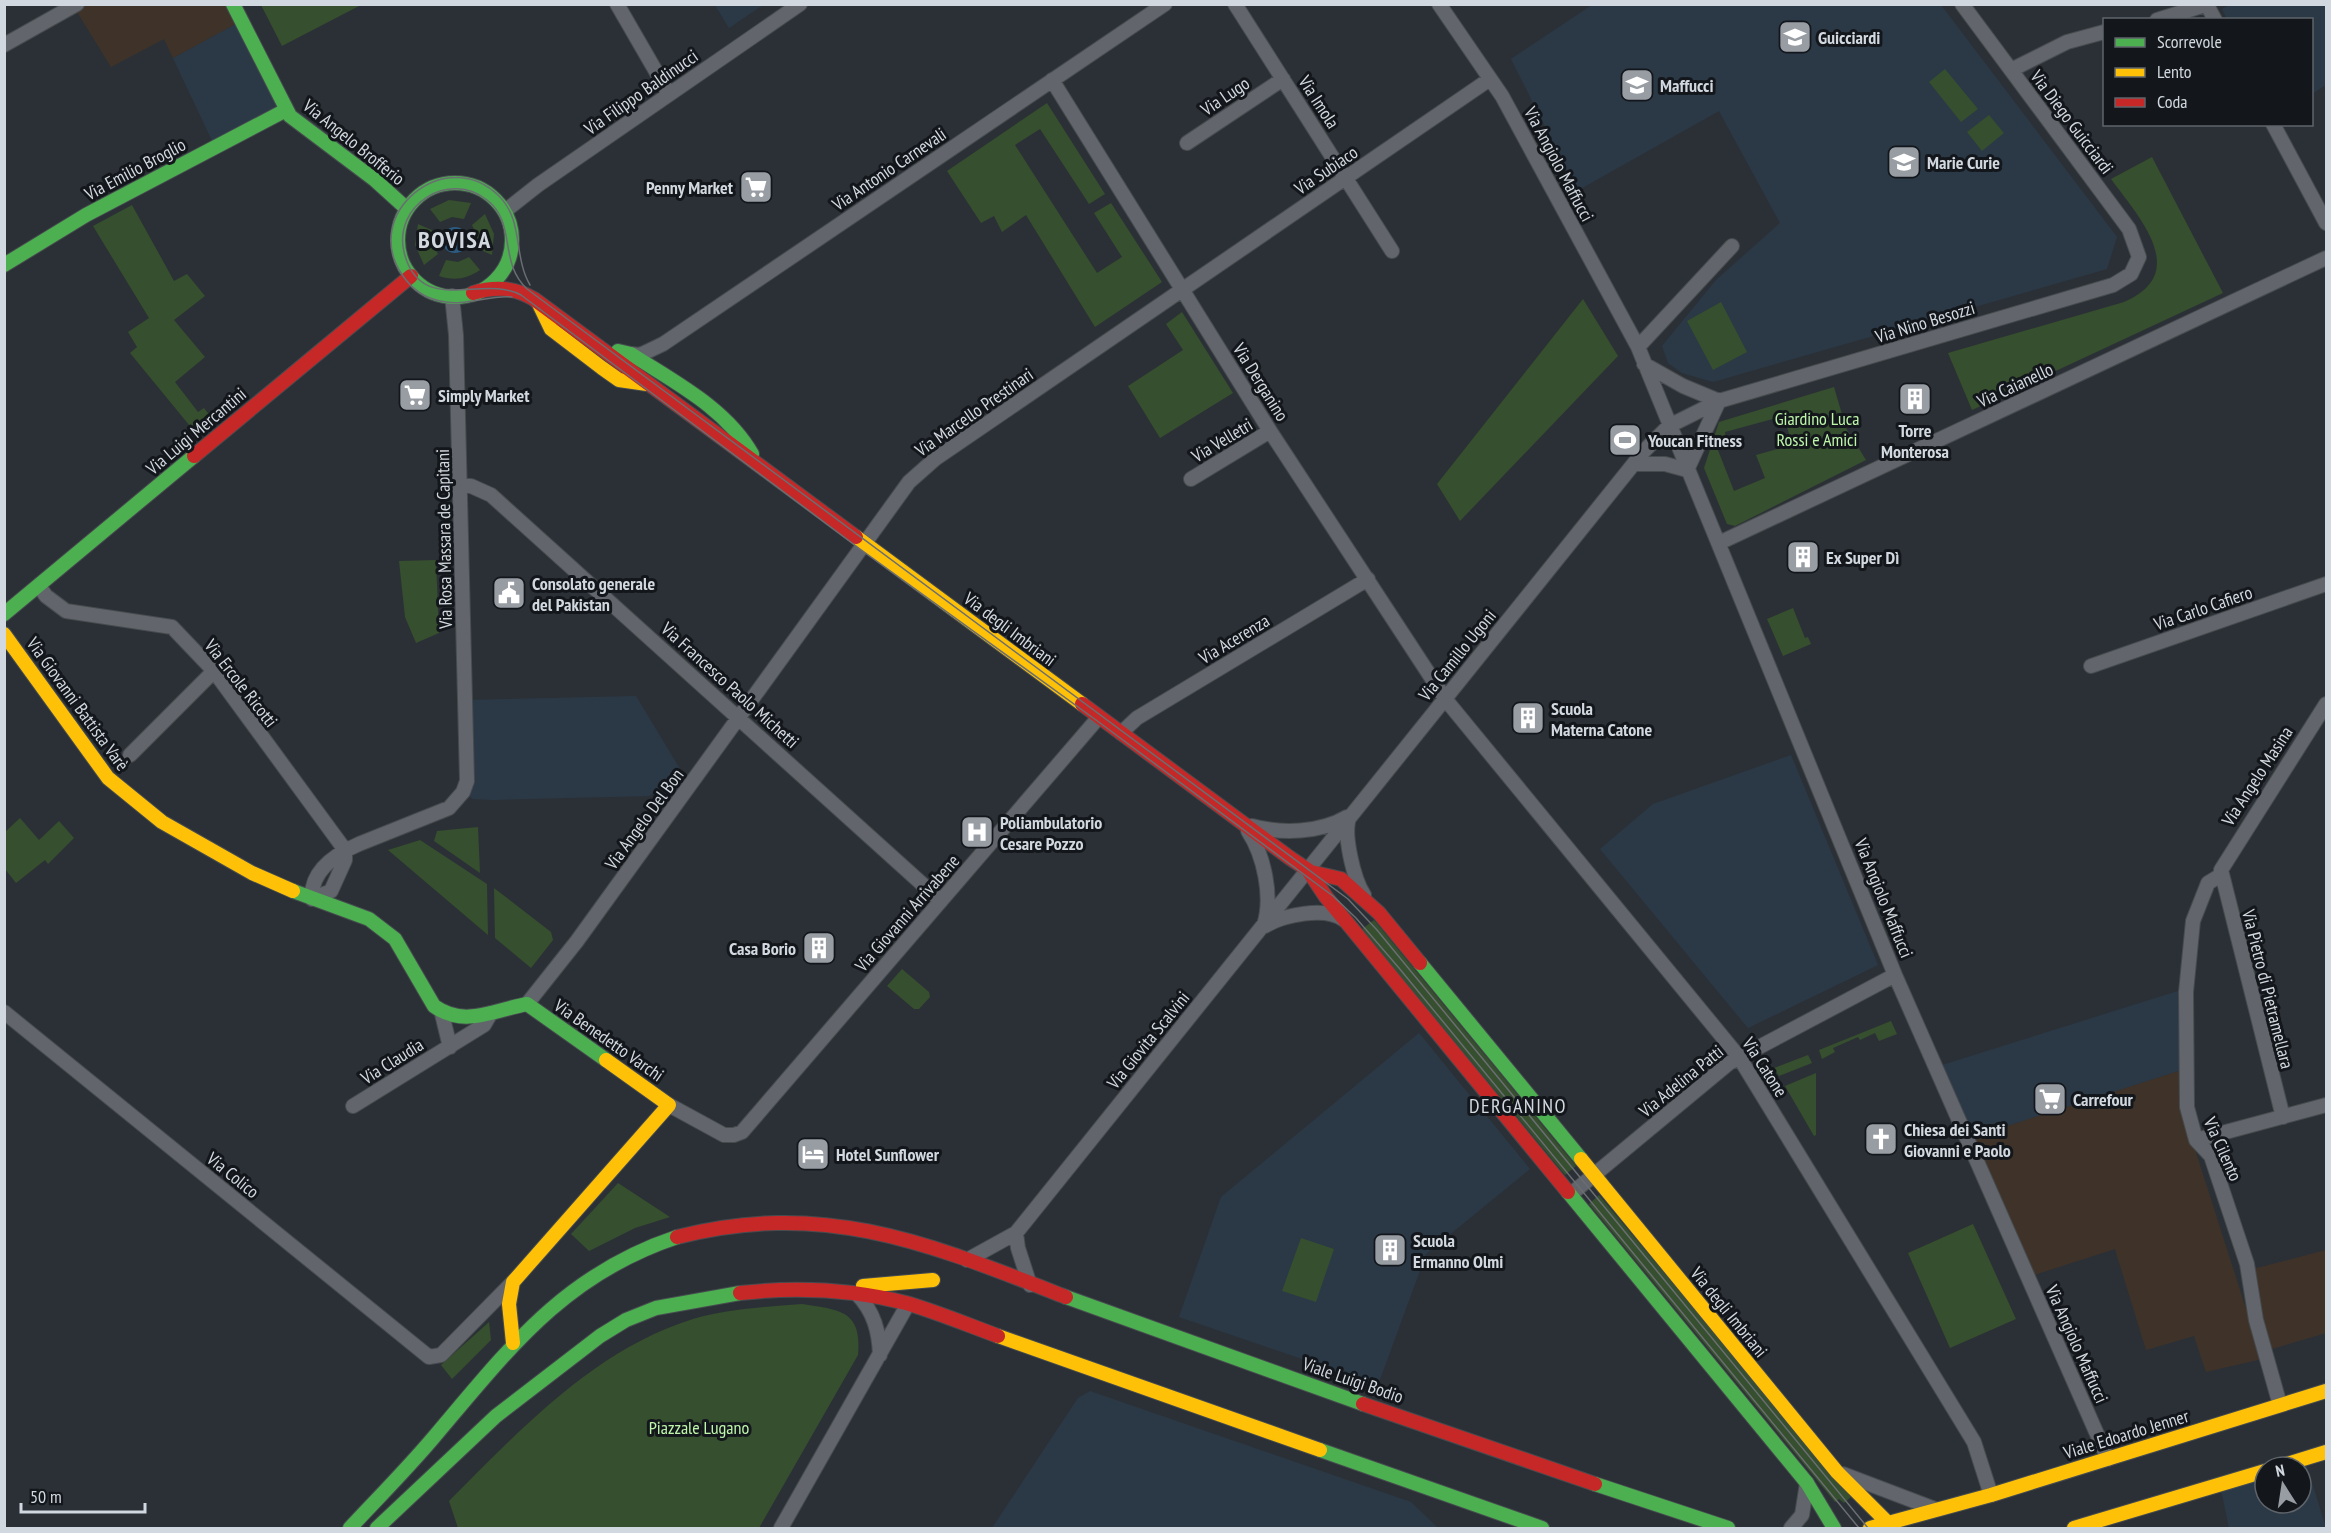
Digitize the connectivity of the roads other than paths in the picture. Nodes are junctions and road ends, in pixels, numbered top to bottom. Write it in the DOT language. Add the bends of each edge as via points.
graph roads {
  1 [pos="77,4"];
  2 [pos="233,4"];
  3 [pos="617,4"];
  4 [pos="800,4"];
  5 [pos="1165,4"];
  6 [pos="1235,4"];
  7 [pos="1439,4"];
  8 [pos="1962,4"];
  9 [pos="2207,5"];
  10 [pos="2164,18"];
  11 [pos="2215,18"];
  12 [pos="2103,32"];
  13 [pos="4,45"];
  14 [pos="2011,70"];
  15 [pos="1491,79"];
  16 [pos="1052,80"];
  17 [pos="1283,80"];
  18 [pos="669,94"];
  19 [pos="286,110"];
  20 [pos="2274,126"];
  21 [pos="1187,143"];
  22 [pos="1347,178"];
  23 [pos="407,209"];
  24 [pos="504,211"];
  25 [pos="2326,223"];
  26 [pos="512,242"];
  27 [pos="1732,246"];
  28 [pos="1392,251"];
  29 [pos="2326,258"];
  30 [pos="4,265"];
  31 [pos="2136,267"];
  32 [pos="411,276"];
  33 [pos="1182,291"];
  34 [pos="473,293"];
  35 [pos="453,296"];
  36 [pos="534,298"];
  37 [pos="599,346"];
  38 [pos="1638,347"];
  39 [pos="631,354"];
  40 [pos="1644,364"];
  41 [pos="652,386"];
  42 [pos="1719,401"];
  43 [pos="1669,426"];
  44 [pos="1270,431"];
  45 [pos="1634,464"];
  46 [pos="762,468"];
  47 [pos="1687,470"];
  48 [pos="1191,479"];
  49 [pos="460,486"];
  50 [pos="864,543"];
  51 [pos="1719,543"];
  52 [pos="1368,579"];
  53 [pos="2326,584"];
  54 [pos="39,586"];
  55 [pos="4,614"];
  56 [pos="4,634"];
  57 [pos="2091,666"];
  58 [pos="214,671"];
  59 [pos="1446,700"];
  60 [pos="2326,704"];
  61 [pos="1099,717"];
  62 [pos="740,718"];
  63 [pos="1121,734"];
  64 [pos="130,755"];
  65 [pos="1353,812"];
  66 [pos="1236,819"];
  67 [pos="345,850"];
  68 [pos="1308,870"];
  69 [pos="2221,872"];
  70 [pos="312,899"];
  71 [pos="941,901"];
  72 [pos="1370,904"];
  73 [pos="1346,921"];
  74 [pos="1261,930"];
  75 [pos="1895,975"];
  76 [pos="527,1004"];
  77 [pos="4,1012"];
  78 [pos="491,1013"];
  79 [pos="442,1014"];
  80 [pos="450,1047"];
  81 [pos="1739,1057"];
  82 [pos="669,1105"];
  83 [pos="2326,1105"];
  84 [pos="353,1106"];
  85 [pos="2283,1116"];
  86 [pos="2196,1140"];
  87 [pos="1593,1176"];
  88 [pos="1571,1194"];
  89 [pos="1016,1233"];
  90 [pos="967,1260"];
  91 [pos="933,1280"];
  92 [pos="513,1282"];
  93 [pos="1030,1285"];
  94 [pos="814,1288"];
  95 [pos="855,1293"];
  96 [pos="908,1304"];
  97 [pos="508,1313"];
  98 [pos="473,1324"];
  99 [pos="513,1343"];
  100 [pos="880,1355"];
  101 [pos="2326,1391"];
  102 [pos="2280,1405"];
  103 [pos="2108,1459"];
  104 [pos="1837,1472"];
  105 [pos="2253,1475"];
  106 [pos="1807,1483"];
  107 [pos="1991,1495"];
  108 [pos="1937,1510"];
  109 [pos="1498,1513"];
  110 [pos="1890,1526"];
  111 [pos="351,1528"];
  112 [pos="377,1528"];
  113 [pos="781,1528"];
  114 [pos="1505,1528"];
  115 [pos="1542,1528"];
  116 [pos="1728,1528"];
  117 [pos="1791,1528"];
  118 [pos="1834,1528"];
  119 [pos="1870,1528"];
  120 [pos="2074,1528"];
  1 -- 13 [label="street"];
  2 -- 19 [label="street, Via Angelo Brofferio"];
  3 -- 18 [label="street"];
  4 -- 18 [label="street, Via Filippo Baldinucci"];
  5 -- 16 [label="street, Via Antonio Carnevali"];
  6 -- 17 [label="street, Via Imola"];
  7 -- 15 [label="street, Via Angiolo Maffucci"];
  8 -- 14 [label="street, Via Diego Guicciardi"];
  9 -- 10 [label="street"];
  9 -- 11 [label="street"];
  12 -- 14 [label="street" via="2067,42"];
  14 -- 31 [label="street, Via Diego Guicciardi" via="2129,229 2139,257"];
  15 -- 22 [label="street, Via Subiaco"];
  15 -- 38 [label="street, Via Angiolo Maffucci"];
  16 -- 33 [label="street, Via Derganino"];
  16 -- 39 [label="street, Via Antonio Carnevali" via="663,344 640,355"];
  17 -- 21 [label="street, Via Lugo"];
  17 -- 22 [label="street, Via Imola"];
  18 -- 24 [label="street, Via Filippo Baldinucci"];
  19 -- 23 [label="street, Via Angelo Brofferio"];
  19 -- 30 [label="street, Via Emilio Broglio" via="86,215"];
  20 -- 25 [label="street"];
  22 -- 28 [label="street, Via Imola"];
  22 -- 33 [label="street, Via Subiaco"];
  23 -- 24 [label="street" via="427,190 458,183 485,191"];
  23 -- 32 [label="street" via="398,237 401,258"];
  24 -- 26 [label="street"];
  26 -- 34 [label="street" via="501,274 489,286"];
  26 -- 36 [label="street, Via degli Imbriani" via="514,274"];
  27 -- 38 [label="street"];
  29 -- 51 [label="street, Via Caianello"];
  31 -- 42 [label="street, Via Nino Besozzi" via="2114,285"];
  32 -- 35 [label="street" via="432,292"];
  32 -- 54 [label="street, Via Luigi Mercantini"];
  33 -- 44 [label="street, Via Derganino"];
  33 -- 50 [label="street, Via Marcello Prestinari" via="935,459 909,482"];
  34 -- 35 [label="street"];
  34 -- 36 [label="street, Via degli Imbriani" via="505,287"];
  35 -- 49 [label="street, Via Rosa Massara de Capitani"];
  36 -- 37 [label="street, Via degli Imbriani"];
  36 -- 41 [label="street, Via degli Imbriani" via="555,333 619,380"];
  37 -- 39 [label="street, Via degli Imbriani"];
  37 -- 41 [label="street, Via degli Imbriani"];
  38 -- 40 [label="street, Via Angiolo Maffucci"];
  39 -- 46 [label="street, Via degli Imbriani" via="724,419 745,440"];
  40 -- 42 [label="street"];
  40 -- 43 [label="street, Via Angiolo Maffucci"];
  41 -- 46 [label="street, Via degli Imbriani"];
  42 -- 43 [label="street, Via Nino Besozzi"];
  42 -- 47 [label="street"];
  43 -- 45 [label="street, Via Camillo Ugoni"];
  43 -- 47 [label="street, Via Angiolo Maffucci"];
  44 -- 48 [label="street, Via Velletri"];
  44 -- 52 [label="street, Via Derganino"];
  45 -- 47 [label="street" via="1665,464"];
  45 -- 59 [label="street, Via Camillo Ugoni"];
  46 -- 50 [label="street, Via degli Imbriani"];
  47 -- 51 [label="street, Via Angiolo Maffucci"];
  49 -- 62 [label="street, Via Francesco Paolo Michetti" via="471,486 491,495"];
  49 -- 67 [label="street, Via Rosa Massara de Capitani" via="467,781 449,808"];
  50 -- 61 [label="street, Via degli Imbriani"];
  50 -- 62 [label="street, Via Marcello Prestinari"];
  51 -- 75 [label="street, Via Angiolo Maffucci"];
  52 -- 59 [label="street, Via Derganino"];
  52 -- 63 [label="street, Via Acerenza" via="1137,718"];
  53 -- 57 [label="street, Via Carlo Cafiero"];
  54 -- 55 [label="street, Via Luigi Mercantini"];
  54 -- 58 [label="street, Via Ercole Ricotti" via="66,611 172,627"];
  56 -- 70 [label="street, Via Giovanni Battista Varè" via="112,774 170,828 252,873"];
  58 -- 64 [label="street"];
  58 -- 67 [label="street, Via Ercole Ricotti"];
  59 -- 65 [label="street, Via Camillo Ugoni"];
  59 -- 81 [label="street, Via Catone"];
  60 -- 69 [label="street, Via Angelo Masina"];
  61 -- 63 [label="street, Via degli Imbriani"];
  61 -- 71 [label="street, Via Giovanni Arrivabene"];
  62 -- 71 [label="street, Via Francesco Paolo Michetti"];
  62 -- 76 [label="street, Via Angelo Del Bon"];
  63 -- 66 [label="street, Via degli Imbriani"];
  65 -- 66 [label="street, Via degli Imbriani" via="1334,823 1297,830 1261,828"];
  65 -- 68 [label="street, Via Camillo Ugoni"];
  65 -- 72 [label="street, Via degli Imbriani" via="1347,825 1350,850 1359,886"];
  66 -- 68 [label="street, Via degli Imbriani"];
  66 -- 74 [label="street, Via degli Imbriani" via="1251,835 1262,862 1266,919"];
  67 -- 70 [label="street" via="345,860 332,891"];
  68 -- 72 [label="street, Via degli Imbriani" via="1341,879"];
  68 -- 73 [label="street, Via degli Imbriani"];
  68 -- 74 [label="street, Via Giovita Scalvini"];
  69 -- 85 [label="street, Via Pietro di Pietramellara"];
  69 -- 86 [label="street, Via Cilento" via="2208,883 2193,921 2187,980 2187,1107"];
  70 -- 79 [label="street, Via Giovanni Battista Varè" via="369,919 388,932"];
  71 -- 82 [label="street, Via Giovanni Arrivabene" via="742,1132 724,1135"];
  72 -- 87 [label="street, Via degli Imbriani"];
  73 -- 74 [label="street" via="1331,914 1307,915 1275,921"];
  73 -- 88 [label="street, Via degli Imbriani"];
  74 -- 89 [label="street, Via Giovita Scalvini"];
  75 -- 81 [label="street, Via Adelina Patti"];
  75 -- 103 [label="street, Via Angiolo Maffucci"];
  76 -- 78 [label="street"];
  76 -- 82 [label="street, Via Benedetto Varchi"];
  77 -- 98 [label="street, Via Colico" via="424,1354 432,1358 441,1355"];
  78 -- 79 [label="street" via="455,1018"];
  78 -- 80 [label="street, Via Claudia" via="484,1025"];
  79 -- 80 [label="street"];
  80 -- 84 [label="street, Via Claudia"];
  81 -- 87 [label="street, Via Adelina Patti"];
  81 -- 107 [label="street, Via Catone" via="1974,1442"];
  82 -- 92 [label="street"];
  83 -- 85 [label="street"];
  85 -- 86 [label="street"];
  86 -- 102 [label="street, Via Cilento" via="2211,1156 2247,1264 2256,1320"];
  87 -- 88 [label="street"];
  87 -- 104 [label="street, Via degli Imbriani"];
  88 -- 106 [label="street, Via degli Imbriani"];
  89 -- 90 [label="street, Via Giovita Scalvini"];
  89 -- 93 [label="street"];
  90 -- 91 [label="street"];
  90 -- 93 [label="street, Viale Luigi Bodio"];
  90 -- 99 [label="street" via="912,1240 843,1225 780,1222 714,1229 661,1243 608,1267 556,1302"];
  91 -- 94 [label="street"];
  91 -- 96 [label="street"];
  92 -- 97 [label="street"];
  92 -- 98 [label="street"];
  93 -- 116 [label="street, Viale Luigi Bodio" via="1523,1461"];
  94 -- 95 [label="street"];
  94 -- 112 [label="street" via="744,1292 641,1314 584,1347 493,1419"];
  95 -- 96 [label="street"];
  95 -- 100 [label="street" via="872,1314"];
  96 -- 100 [label="street"];
  96 -- 109 [label="street"];
  97 -- 98 [label="street" via="488,1316"];
  97 -- 99 [label="street"];
  99 -- 111 [label="street"];
  100 -- 113 [label="street"];
  101 -- 102 [label="street, Viale Edoardo Jenner"];
  102 -- 103 [label="street, Viale Edoardo Jenner"];
  103 -- 107 [label="street, Viale Edoardo Jenner"];
  104 -- 108 [label="street"];
  104 -- 110 [label="street, Via degli Imbriani"];
  105 -- 120 [label="street"];
  106 -- 117 [label="street" via="1802,1515"];
  106 -- 118 [label="street, Via degli Imbriani"];
  107 -- 108 [label="street, Viale Edoardo Jenner"];
  108 -- 110 [label="street, Viale Edoardo Jenner"];
  109 -- 114 [label="street"];
  109 -- 115 [label="street"];
  110 -- 119 [label="street, Viale Edoardo Jenner"];
}
